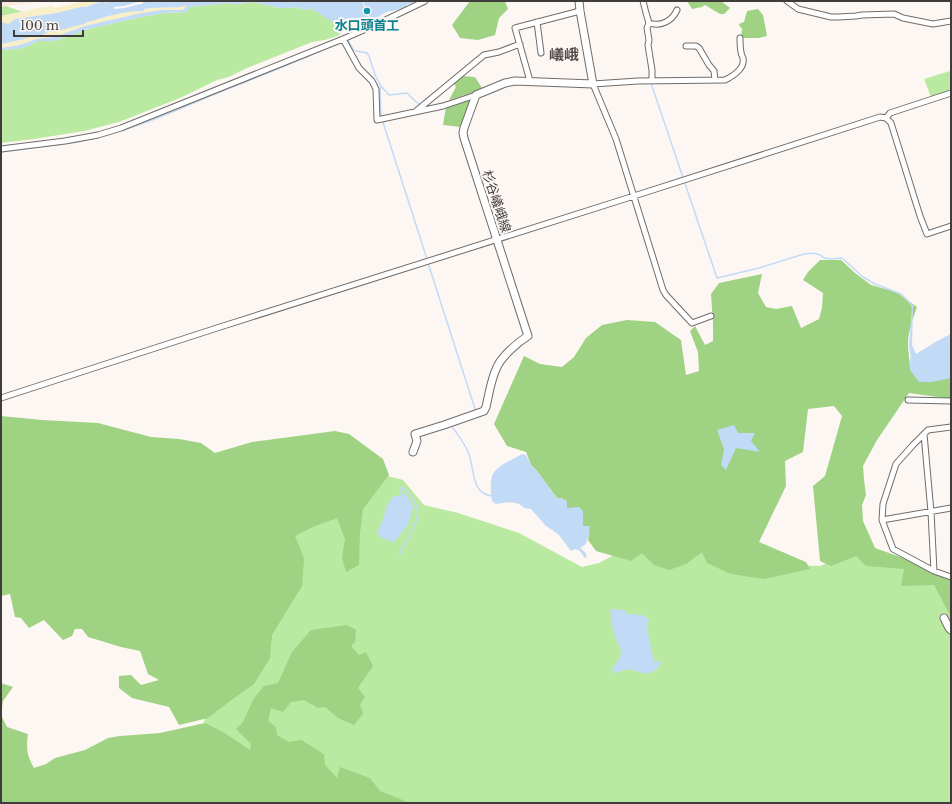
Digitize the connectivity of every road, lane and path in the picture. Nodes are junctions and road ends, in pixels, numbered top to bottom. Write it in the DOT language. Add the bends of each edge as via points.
graph roads {
  1 [pos="425,1"];
  2 [pos="579,1"];
  3 [pos="643,1"];
  4 [pos="787,1"];
  5 [pos="678,10"];
  6 [pos="580,11"];
  7 [pos="951,21"];
  8 [pos="537,22"];
  9 [pos="649,23"];
  10 [pos="740,38"];
  11 [pos="343,39"];
  12 [pos="520,44"];
  13 [pos="686,46"];
  14 [pos="542,53"];
  15 [pos="716,80"];
  16 [pos="530,81"];
  17 [pos="652,81"];
  18 [pos="593,84"];
  19 [pos="951,93"];
  20 [pos="476,95"];
  21 [pos="414,113"];
  22 [pos="886,118"];
  23 [pos="1,150"];
  24 [pos="634,196"];
  25 [pos="951,226"];
  26 [pos="497,239"];
  27 [pos="711,316"];
  28 [pos="1,398"];
  29 [pos="908,400"];
  30 [pos="951,401"];
  31 [pos="951,427"];
  32 [pos="924,434"];
  33 [pos="413,452"];
  34 [pos="951,508"];
  35 [pos="931,512"];
  36 [pos="882,520"];
  37 [pos="934,571"];
  38 [pos="951,577"];
  39 [pos="944,618"];
  40 [pos="951,630"];
  1 -- 11 [label="street"];
  2 -- 6 [label="main road"];
  3 -- 9 [label="street"];
  4 -- 7 [label="street" via="798,9 831,17 894,14 933,24"];
  5 -- 9 [label="street" via="666,22"];
  6 -- 8 [label="street"];
  6 -- 18 [label="main road"];
  8 -- 12 [label="street" via="515,28"];
  8 -- 14 [label="street"];
  9 -- 17 [label="street" via="647,28"];
  10 -- 15 [label="street" via="743,59 740,68 725,80"];
  11 -- 21 [label="street" via="359,68 376,89 377,120"];
  11 -- 23 [label="street" via="121,128 98,135"];
  12 -- 16 [label="street"];
  12 -- 21 [label="street" via="484,55"];
  13 -- 15 [label="street" via="699,48 714,71"];
  15 -- 17 [label="street"];
  16 -- 18 [label="main road"];
  16 -- 20 [label="main road" via="506,83"];
  17 -- 18 [label="street"];
  18 -- 24 [label="street" via="616,139"];
  19 -- 22 [label="street" via="890,113"];
  20 -- 21 [label="street"];
  20 -- 26 [label="main road, 杉谷嶬峨線" via="463,133"];
  22 -- 24 [label="street" via="880,117"];
  22 -- 25 [label="street" via="891,123 927,234"];
  24 -- 26 [label="street"];
  24 -- 27 [label="street" via="666,295 692,323"];
  26 -- 28 [label="street"];
  26 -- 33 [label="main road, 杉谷嶬峨線" via="528,336 500,362 484,411 415,434 417,441"];
  29 -- 30 [label="street"];
  31 -- 32 [label="street" via="928,430"];
  32 -- 35 [label="street"];
  32 -- 36 [label="street" via="896,464 883,504"];
  34 -- 35 [label="street"];
  35 -- 36 [label="street"];
  35 -- 37 [label="street"];
  36 -- 37 [label="street" via="892,549"];
  37 -- 38 [label="street"];
  39 -- 40 [label="main road"];
}
